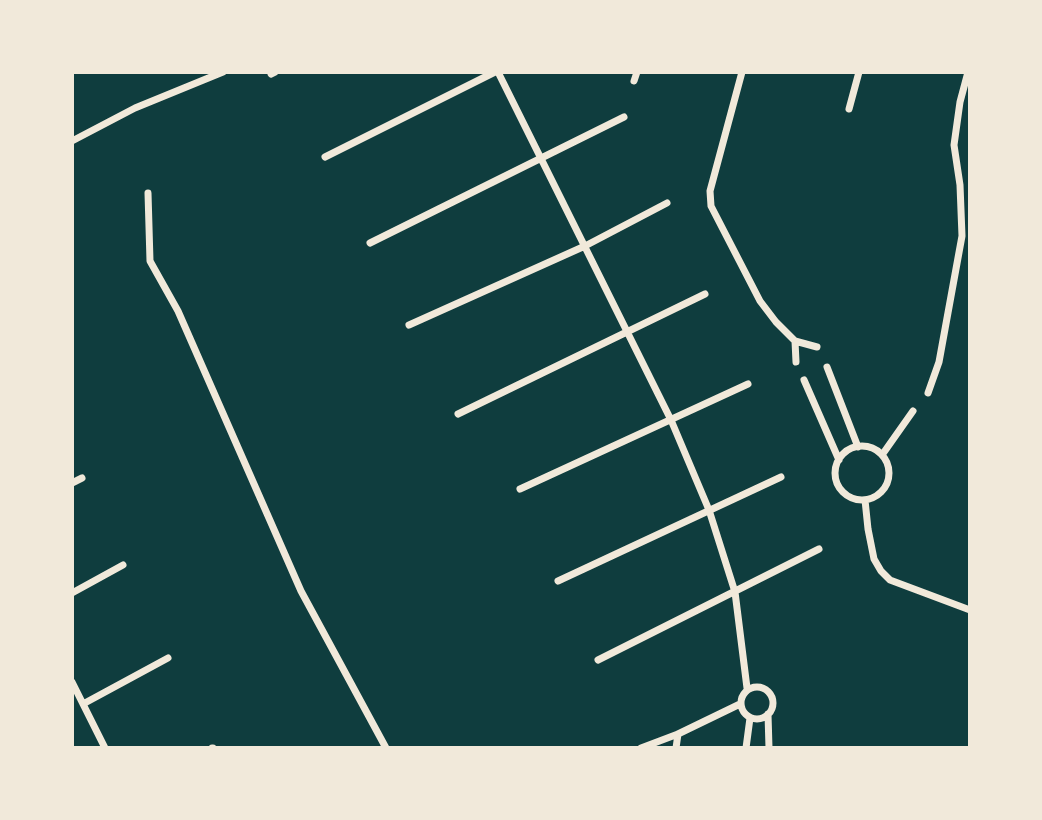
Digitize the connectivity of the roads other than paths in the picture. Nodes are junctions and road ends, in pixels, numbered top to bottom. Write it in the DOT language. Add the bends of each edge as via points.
graph roads {
  1 [pos="223,72"];
  2 [pos="497,72"];
  3 [pos="637,72"];
  4 [pos="742,72"];
  5 [pos="859,72"];
  6 [pos="968,72"];
  7 [pos="634,81"];
  8 [pos="849,109"];
  9 [pos="624,117"];
  10 [pos="72,141"];
  11 [pos="325,157"];
  12 [pos="541,158"];
  13 [pos="148,193"];
  14 [pos="667,203"];
  15 [pos="370,243"];
  16 [pos="585,246"];
  17 [pos="705,293"];
  18 [pos="409,325"];
  19 [pos="626,331"];
  20 [pos="795,341"];
  21 [pos="817,347"];
  22 [pos="796,362"];
  23 [pos="827,368"];
  24 [pos="804,380"];
  25 [pos="748,384"];
  26 [pos="928,393"];
  27 [pos="913,411"];
  28 [pos="458,414"];
  29 [pos="671,420"];
  30 [pos="858,447"];
  31 [pos="882,455"];
  32 [pos="839,460"];
  33 [pos="781,477"];
  34 [pos="82,478"];
  35 [pos="72,484"];
  36 [pos="520,489"];
  37 [pos="865,500"];
  38 [pos="709,510"];
  39 [pos="819,549"];
  40 [pos="124,565"];
  41 [pos="558,581"];
  42 [pos="735,592"];
  43 [pos="72,593"];
  44 [pos="970,610"];
  45 [pos="168,659"];
  46 [pos="598,660"];
  47 [pos="72,682"];
  48 [pos="747,688"];
  49 [pos="83,704"];
  50 [pos="740,704"];
  51 [pos="768,714"];
  52 [pos="750,718"];
  53 [pos="678,734"];
  54 [pos="104,748"];
  55 [pos="386,748"];
  56 [pos="641,748"];
  57 [pos="676,748"];
  58 [pos="746,748"];
  59 [pos="769,748"];
  1 -- 10 [label="street" via="135,108"];
  2 -- 11 [label="street"];
  2 -- 12 [label="street"];
  3 -- 7 [label="street"];
  4 -- 20 [label="street" via="712,182 711,206 760,300"];
  5 -- 8 [label="street"];
  6 -- 26 [label="street" via="954,145 962,236 941,353"];
  9 -- 12 [label="street"];
  12 -- 15 [label="street"];
  12 -- 16 [label="street"];
  13 -- 55 [label="street" via="150,261 178,311 301,590"];
  14 -- 16 [label="street"];
  16 -- 18 [label="street"];
  16 -- 19 [label="street"];
  17 -- 19 [label="street"];
  19 -- 28 [label="street"];
  19 -- 29 [label="street"];
  20 -- 21 [label="street"];
  20 -- 22 [label="street"];
  23 -- 30 [label="street"];
  24 -- 32 [label="street"];
  25 -- 29 [label="street"];
  27 -- 31 [label="street"];
  29 -- 36 [label="street"];
  29 -- 38 [label="street"];
  30 -- 31 [label="street"];
  30 -- 32 [label="street"];
  31 -- 37 [label="street" via="887,463 887,483"];
  32 -- 37 [label="street" via="836,479 840,488 846,495"];
  33 -- 38 [label="street"];
  34 -- 35 [label="street"];
  37 -- 44 [label="street" via="867,529 881,571 890,580"];
  38 -- 41 [label="street"];
  38 -- 42 [label="street"];
  39 -- 42 [label="street"];
  40 -- 43 [label="street"];
  42 -- 46 [label="street"];
  42 -- 48 [label="street"];
  45 -- 49 [label="street"];
  47 -- 49 [label="street"];
  48 -- 50 [label="street"];
  48 -- 51 [label="street" via="760,687 771,695"];
  49 -- 54 [label="street"];
  50 -- 52 [label="street"];
  50 -- 53 [label="street"];
  51 -- 52 [label="street"];
  51 -- 59 [label="street"];
  52 -- 58 [label="street"];
  53 -- 56 [label="street"];
  53 -- 57 [label="street"];
}
